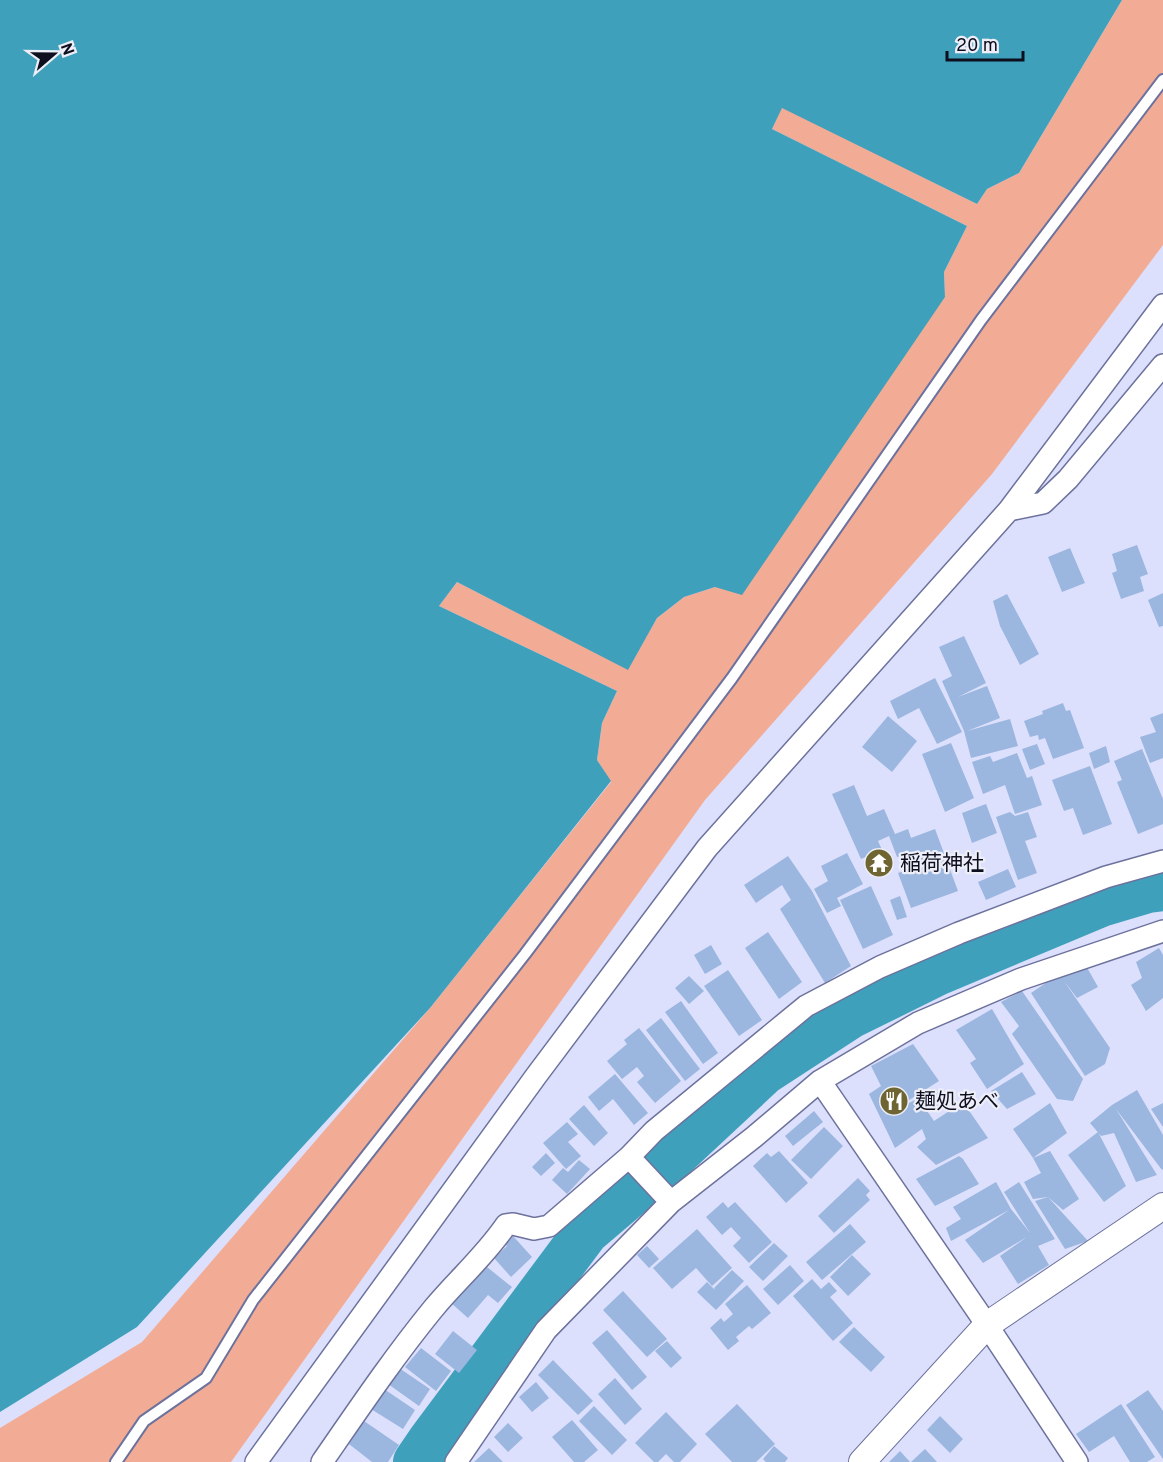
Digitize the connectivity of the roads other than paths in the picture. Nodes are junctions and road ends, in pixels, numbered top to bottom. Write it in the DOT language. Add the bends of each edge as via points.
graph roads {
  1 [pos="1163,80"];
  2 [pos="1163,305"];
  3 [pos="1163,365"];
  4 [pos="1009,510"];
  5 [pos="1163,861"];
  6 [pos="1163,932"];
  7 [pos="820,1081"];
  8 [pos="629,1157"];
  9 [pos="671,1202"];
  10 [pos="1163,1206"];
  11 [pos="987,1325"];
  12 [pos="257,1460"];
  13 [pos="116,1462"];
  14 [pos="322,1462"];
  15 [pos="456,1462"];
  16 [pos="862,1462"];
  17 [pos="1077,1462"];
  1 -- 13 [label="lane" via="981,320 732,678 525,954 253,1300 206,1378 144,1421"];
  2 -- 4 [label="street"];
  3 -- 4 [label="street" via="1068,479 1043,503"];
  4 -- 12 [label="street" via="707,848"];
  5 -- 8 [label="street" via="1106,877 959,933 880,967 806,1006 654,1131"];
  6 -- 7 [label="street" via="1021,979 928,1019"];
  7 -- 9 [label="street"];
  7 -- 11 [label="street"];
  8 -- 9 [label="street"];
  8 -- 14 [label="street" via="549,1226 506,1226 383,1372"];
  9 -- 15 [label="street" via="546,1330"];
  10 -- 11 [label="street"];
  11 -- 16 [label="street"];
  11 -- 17 [label="street"];
}
